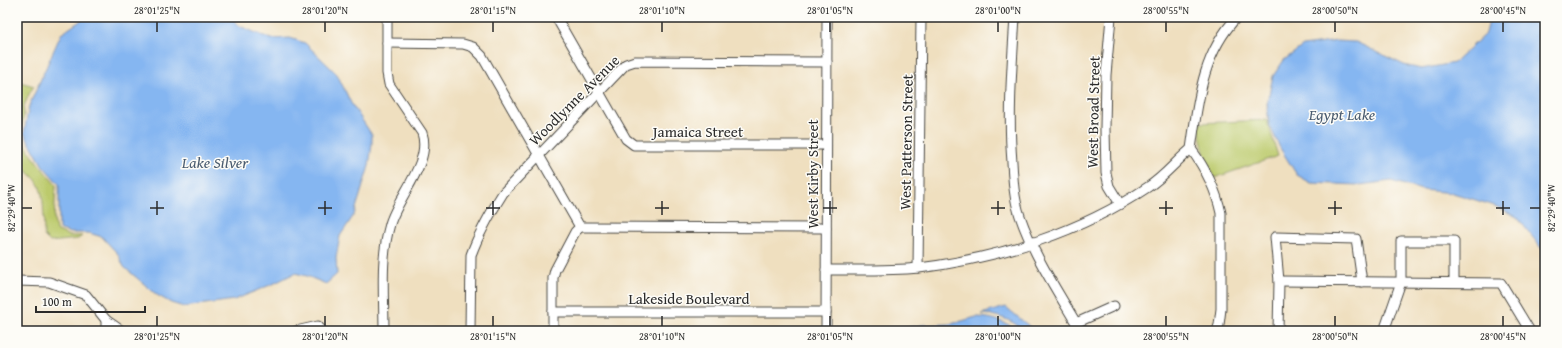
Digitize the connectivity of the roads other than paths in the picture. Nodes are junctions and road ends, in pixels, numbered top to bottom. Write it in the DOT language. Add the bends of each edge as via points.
graph roads {
  1 [pos="387,17"];
  2 [pos="556,17"];
  3 [pos="827,17"];
  4 [pos="921,17"];
  5 [pos="1015,17"];
  6 [pos="1111,17"];
  7 [pos="1238,17"];
  8 [pos="387,42"];
  9 [pos="827,62"];
  10 [pos="599,93"];
  11 [pos="826,145"];
  12 [pos="1191,149"];
  13 [pos="539,155"];
  14 [pos="1120,204"];
  15 [pos="580,228"];
  16 [pos="826,228"];
  17 [pos="1030,244"];
  18 [pos="918,268"];
  19 [pos="826,270"];
  20 [pos="17,281"];
  21 [pos="1279,281"];
  22 [pos="1362,282"];
  23 [pos="1400,282"];
  24 [pos="1454,282"];
  25 [pos="1114,306"];
  26 [pos="553,312"];
  27 [pos="826,312"];
  28 [pos="106,320"];
  29 [pos="1077,327"];
  30 [pos="106,331"];
  31 [pos="122,331"];
  32 [pos="296,331"];
  33 [pos="322,331"];
  34 [pos="384,331"];
  35 [pos="470,331"];
  36 [pos="553,331"];
  37 [pos="826,331"];
  38 [pos="1217,331"];
  39 [pos="1278,331"];
  40 [pos="1384,331"];
  41 [pos="1530,331"];
  1 -- 8 [label="street"];
  2 -- 10 [label="street, Jamaica Street"];
  3 -- 9 [label="street, West Kirby Street"];
  4 -- 18 [label="street, West Patterson Street"];
  5 -- 17 [label="street" via="1010,94 1011,154 1014,192"];
  6 -- 14 [label="street, West Broad Street" via="1106,75 1106,173 1109,186"];
  7 -- 12 [label="street" via="1217,42 1200,90"];
  8 -- 13 [label="street" via="473,46 482,56"];
  8 -- 34 [label="street" via="389,84 425,141 420,164 390,222 384,260"];
  9 -- 10 [label="street, Woodlynne Avenue" via="635,61 626,64"];
  9 -- 11 [label="street, West Kirby Street"];
  10 -- 11 [label="street, Jamaica Street" via="626,139 634,145"];
  10 -- 13 [label="street, Woodlynne Avenue"];
  11 -- 16 [label="street, West Kirby Street"];
  12 -- 14 [label="street" via="1149,187"];
  12 -- 38 [label="street" via="1201,163 1221,213 1221,309"];
  13 -- 15 [label="street"];
  13 -- 35 [label="street, Woodlynne Avenue" via="493,208 475,244 470,266"];
  14 -- 17 [label="street" via="1079,225"];
  15 -- 16 [label="street"];
  15 -- 26 [label="street" via="575,232 555,270"];
  16 -- 19 [label="street, West Kirby Street"];
  17 -- 18 [label="street" via="958,262"];
  17 -- 29 [label="street"];
  18 -- 19 [label="street"];
  19 -- 27 [label="street, West Kirby Street"];
  20 -- 28 [label="street" via="49,282 86,295"];
  21 -- 22 [label="street"];
  21 -- 22 [label="street" via="1275,238 1349,238 1356,239"];
  21 -- 39 [label="street"];
  22 -- 23 [label="street"];
  23 -- 24 [label="street"];
  23 -- 24 [label="street" via="1401,241 1454,241"];
  23 -- 40 [label="street"];
  24 -- 41 [label="street" via="1501,283"];
  25 -- 29 [label="street"];
  26 -- 27 [label="street, Lakeside Boulevard"];
  26 -- 36 [label="street"];
  27 -- 37 [label="street, West Kirby Street"];
  28 -- 30 [label="street"];
  28 -- 31 [label="street"];
  32 -- 33 [label="street" via="318,326"];
}
